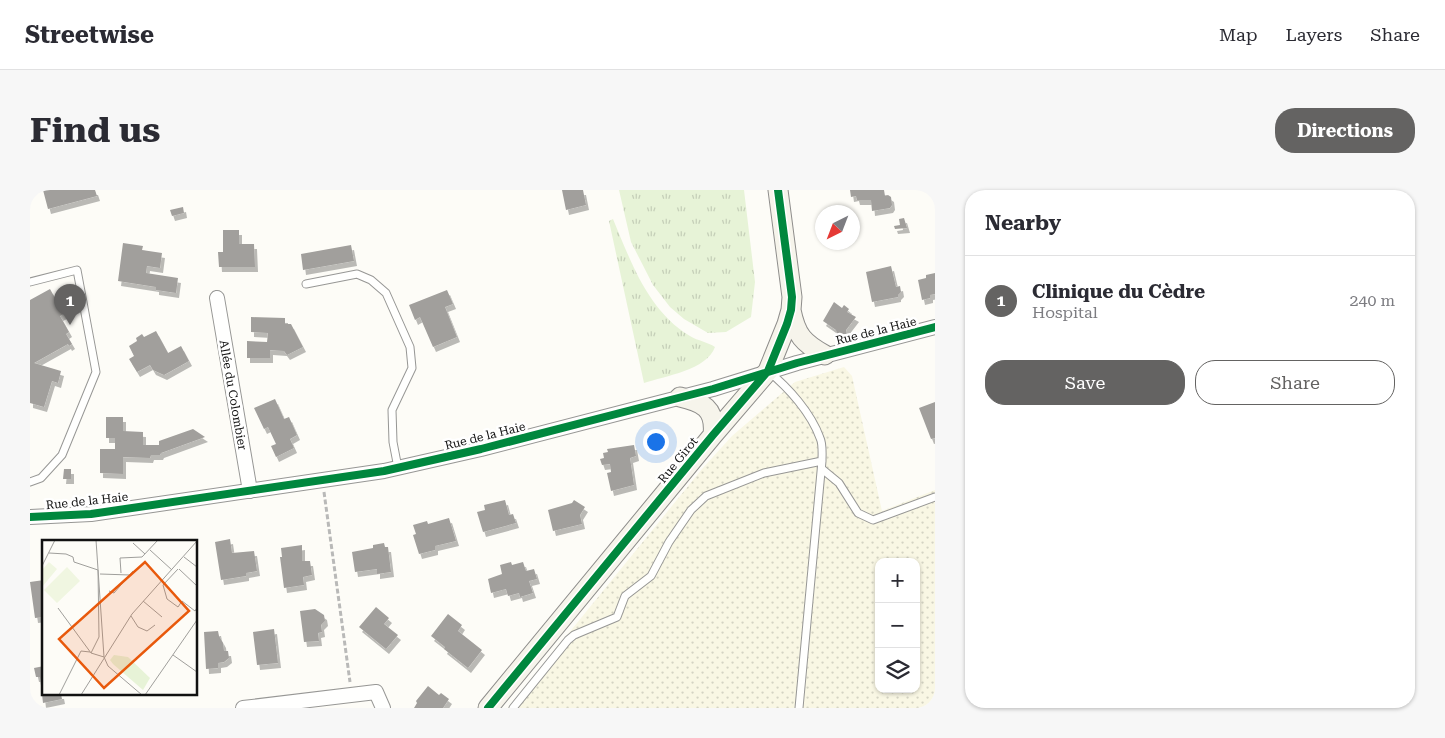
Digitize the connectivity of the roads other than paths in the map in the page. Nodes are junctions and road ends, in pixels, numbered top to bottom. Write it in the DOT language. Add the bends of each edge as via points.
graph roads {
  1 [pos="778,190"];
  2 [pos="30,282"];
  3 [pos="306,284"];
  4 [pos="217,298"];
  5 [pos="791,310"];
  6 [pos="935,327"];
  7 [pos="825,355"];
  8 [pos="768,371"];
  9 [pos="680,397"];
  10 [pos="713,435"];
  11 [pos="822,461"];
  12 [pos="398,468"];
  13 [pos="822,469"];
  14 [pos="30,482"];
  15 [pos="250,491"];
  16 [pos="935,496"];
  17 [pos="30,517"];
  18 [pos="243,708"];
  19 [pos="383,708"];
  20 [pos="488,708"];
  21 [pos="513,708"];
  22 [pos="799,708"];
  1 -- 5 [label="street, Rue Girot" via="792,296"];
  2 -- 14 [label="lane" via="77,270 96,372 62,455 41,478"];
  3 -- 12 [label="lane" via="357,274 371,280 386,293 410,346 412,368 392,410"];
  4 -- 15 [label="street, Allée du Colombier"];
  5 -- 7 [label="street" via="797,332 810,346"];
  5 -- 8 [label="street, Rue Girot"];
  6 -- 7 [label="street, Rue de la Haie"];
  7 -- 8 [label="street, Rue de la Haie"];
  8 -- 9 [label="street, Rue de la Haie"];
  8 -- 10 [label="street, Rue Girot"];
  8 -- 11 [label="lane" via="788,388 814,425 821,440"];
  9 -- 10 [label="street" via="699,402 710,412"];
  9 -- 12 [label="street, Rue de la Haie" via="481,450"];
  10 -- 20 [label="street, Rue Girot"];
  11 -- 13 [label="lane"];
  11 -- 21 [label="lane" via="764,473 706,496 691,510 651,576 626,596 616,617 568,640"];
  12 -- 15 [label="street, Rue de la Haie"];
  13 -- 16 [label="lane" via="839,483 858,513 873,520"];
  13 -- 22 [label="lane"];
  15 -- 17 [label="street, Rue de la Haie" via="91,514"];
  18 -- 19 [label="street" via="376,692"];
}
